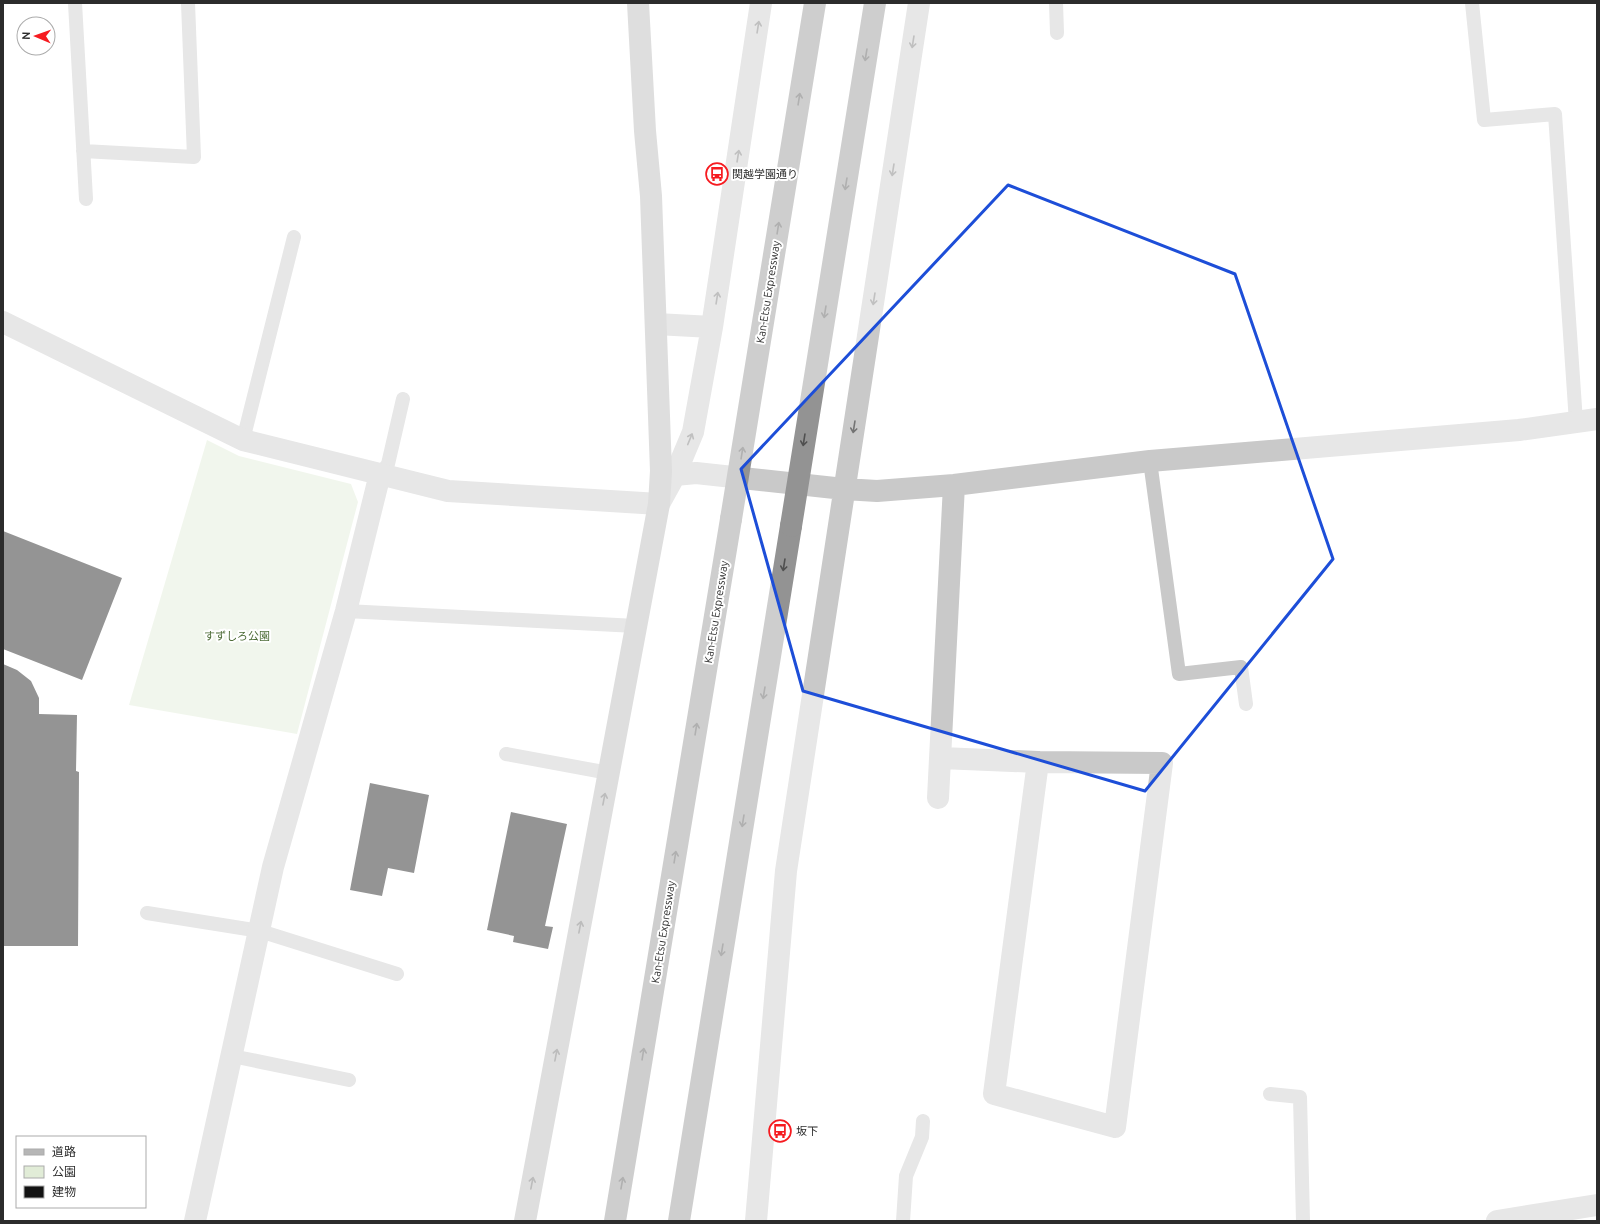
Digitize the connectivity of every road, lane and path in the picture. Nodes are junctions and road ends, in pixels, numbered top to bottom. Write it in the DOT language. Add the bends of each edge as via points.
graph roads {
  1 [pos="75,3"];
  2 [pos="188,3"];
  3 [pos="638,3"];
  4 [pos="761,3"];
  5 [pos="815,3"];
  6 [pos="875,3"];
  7 [pos="919,3"];
  8 [pos="1056,3"];
  9 [pos="1472,3"];
  10 [pos="1057,33"];
  11 [pos="83,152"];
  12 [pos="86,199"];
  13 [pos="294,237"];
  14 [pos="3,322"];
  15 [pos="656,324"];
  16 [pos="712,327"];
  17 [pos="403,399"];
  18 [pos="1597,419"];
  19 [pos="1576,422"];
  20 [pos="243,440"];
  21 [pos="1150,461"];
  22 [pos="380,474"];
  23 [pos="675,475"];
  24 [pos="954,485"];
  25 [pos="844,489"];
  26 [pos="659,504"];
  27 [pos="346,611"];
  28 [pos="636,626"];
  29 [pos="1246,704"];
  30 [pos="506,754"];
  31 [pos="941,758"];
  32 [pos="1038,762"];
  33 [pos="609,773"];
  34 [pos="938,798"];
  35 [pos="147,913"];
  36 [pos="260,931"];
  37 [pos="397,974"];
  38 [pos="232,1056"];
  39 [pos="350,1080"];
  40 [pos="1270,1094"];
  41 [pos="923,1121"];
  42 [pos="1597,1205"];
  43 [pos="1549,1217"];
  44 [pos="195,1221"];
  45 [pos="525,1221"];
  46 [pos="615,1221"];
  47 [pos="679,1221"];
  48 [pos="756,1221"];
  49 [pos="903,1221"];
  50 [pos="1303,1221"];
  51 [pos="1497,1221"];
  1 -- 11 [label="lane"];
  2 -- 11 [label="lane" via="194,158"];
  3 -- 15 [label="street" via="651,196"];
  16 -- 4 [label="street, one-way"];
  46 -- 5 [label="highway, Kan-Etsu Expressway, one-way, bridge"];
  6 -- 47 [label="highway, one-way, bridge"];
  7 -- 25 [label="street, one-way"];
  8 -- 10 [label="lane"];
  9 -- 19 [label="lane" via="1484,120 1555,114"];
  11 -- 12 [label="lane"];
  13 -- 20 [label="lane"];
  14 -- 20 [label="street"];
  15 -- 16 [label="street"];
  15 -- 26 [label="street" via="661,471"];
  23 -- 16 [label="street, one-way" via="693,432"];
  17 -- 22 [label="lane" via="388,464"];
  18 -- 19 [label="street"];
  19 -- 21 [label="street" via="1519,430"];
  20 -- 22 [label="street"];
  21 -- 24 [label="street"];
  21 -- 29 [label="lane" via="1179,674 1241,667"];
  22 -- 26 [label="street" via="448,491"];
  22 -- 27 [label="street"];
  23 -- 25 [label="street" via="696,473"];
  23 -- 26 [label="street"];
  24 -- 25 [label="street" via="877,491"];
  24 -- 31 [label="street"];
  25 -- 48 [label="street" via="786,871"];
  26 -- 28 [label="street"];
  27 -- 28 [label="lane"];
  27 -- 36 [label="street" via="273,867"];
  28 -- 33 [label="street"];
  30 -- 33 [label="lane"];
  31 -- 32 [label="street"];
  31 -- 34 [label="street"];
  32 -- 32 [label="street" via="994,1094 1115,1127 1162,763"];
  45 -- 33 [label="street, one-way"];
  35 -- 36 [label="lane"];
  36 -- 37 [label="lane"];
  36 -- 38 [label="street"];
  38 -- 39 [label="lane"];
  38 -- 44 [label="street"];
  40 -- 50 [label="lane" via="1300,1097"];
  41 -- 49 [label="lane" via="922,1137 906,1176"];
  42 -- 43 [label="street"];
  43 -- 51 [label="street"];
}
